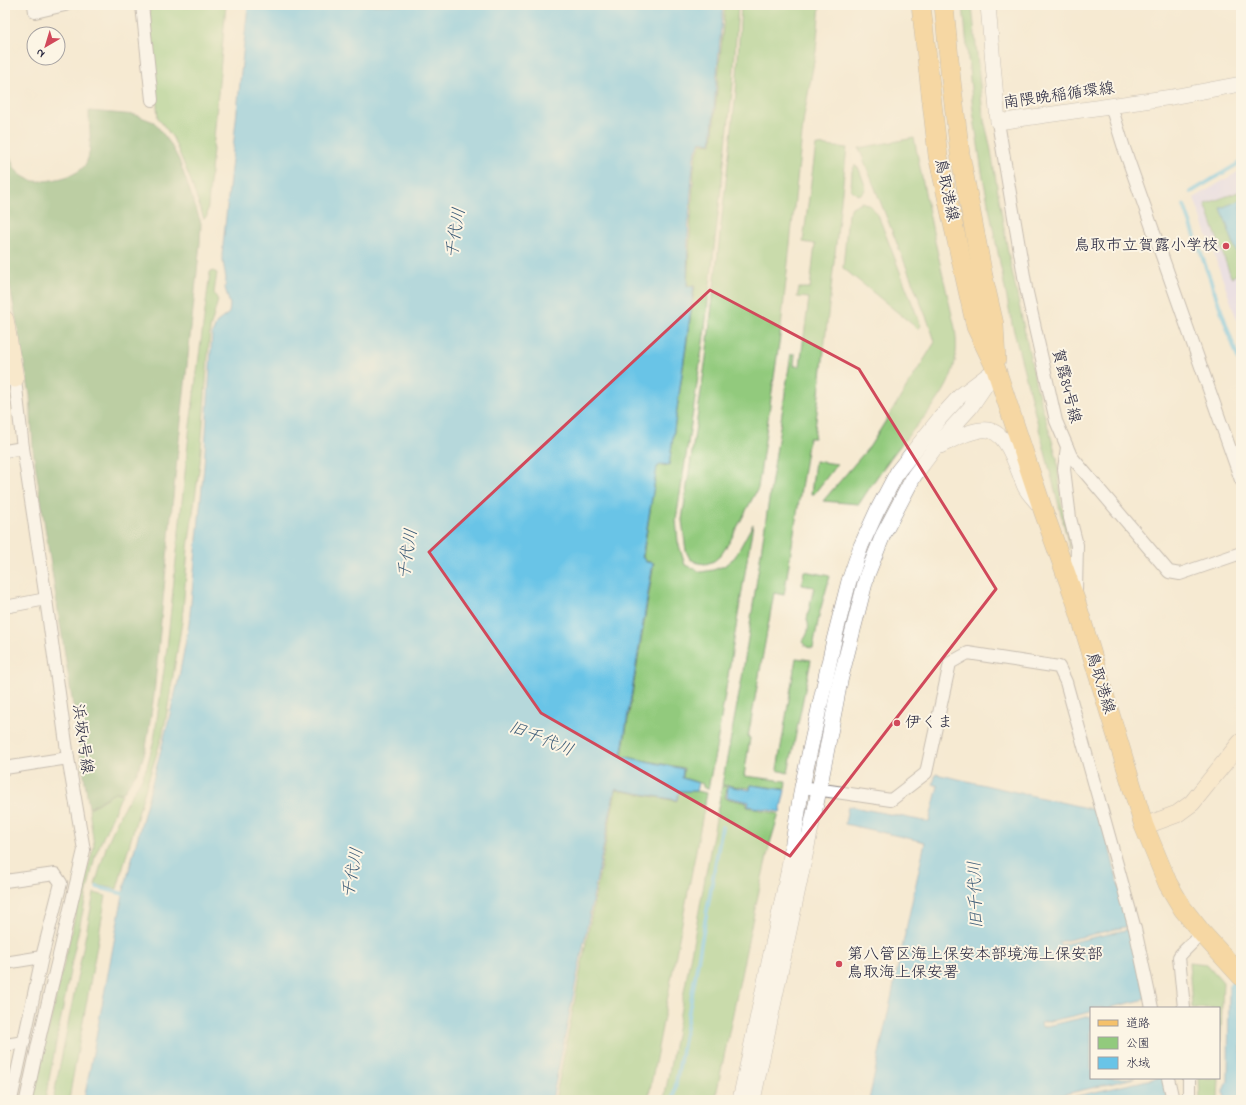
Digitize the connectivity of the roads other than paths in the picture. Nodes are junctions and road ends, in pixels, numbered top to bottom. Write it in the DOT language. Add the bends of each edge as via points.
graph roads {
  1 [pos="34,5"];
  2 [pos="65,5"];
  3 [pos="142,5"];
  4 [pos="921,5"];
  5 [pos="944,5"];
  6 [pos="988,5"];
  7 [pos="1241,84"];
  8 [pos="152,100"];
  9 [pos="1111,106"];
  10 [pos="998,122"];
  11 [pos="5,319"];
  12 [pos="996,369"];
  13 [pos="10,379"];
  14 [pos="1067,447"];
  15 [pos="23,448"];
  16 [pos="934,450"];
  17 [pos="5,451"];
  18 [pos="1241,480"];
  19 [pos="1043,510"];
  20 [pos="1241,553"];
  21 [pos="46,599"];
  22 [pos="1076,602"];
  23 [pos="5,607"];
  24 [pos="1241,742"];
  25 [pos="68,758"];
  26 [pos="5,768"];
  27 [pos="802,787"];
  28 [pos="819,790"];
  29 [pos="1144,826"];
  30 [pos="5,882"];
  31 [pos="1202,933"];
  32 [pos="42,957"];
  33 [pos="5,963"];
  34 [pos="1241,976"];
  35 [pos="1152,1007"];
  36 [pos="1184,1007"];
  37 [pos="24,1042"];
  38 [pos="5,1045"];
  39 [pos="1168,1079"];
  40 [pos="1189,1079"];
  41 [pos="11,1100"];
  42 [pos="26,1100"];
  43 [pos="740,1100"];
  44 [pos="753,1100"];
  45 [pos="1172,1100"];
  46 [pos="1189,1100"];
  1 -- 2 [label="street" via="35,12"];
  3 -- 8 [label="street"];
  4 -- 12 [label="main road, 鳥取港線" via="938,156 976,327"];
  5 -- 12 [label="main road, 鳥取港線" via="960,154 994,324"];
  6 -- 10 [label="street, 南隈晩稲循環線"];
  7 -- 9 [label="street, 南隈晩稲循環線" via="1172,98"];
  9 -- 10 [label="street, 南隈晩稲循環線"];
  9 -- 18 [label="street"];
  10 -- 14 [label="street, 賀露84号線" via="1026,288 1056,421"];
  11 -- 13 [label="main road"];
  12 -- 16 [label="street" via="970,408"];
  12 -- 19 [label="main road, 鳥取港線"];
  12 -- 27 [label="street" via="960,396 940,418 898,471 877,511 861,546 834,640"];
  13 -- 15 [label="street, 浜坂4号線"];
  14 -- 20 [label="street, 賀露84号線" via="1071,456 1169,572 1180,574"];
  14 -- 22 [label="street" via="1064,477 1077,546"];
  15 -- 17 [label="street"];
  15 -- 21 [label="street, 浜坂4号線"];
  16 -- 19 [label="street" via="957,438 981,430 996,432 1008,447 1026,489"];
  16 -- 28 [label="street" via="914,476 883,535 867,575 840,680"];
  19 -- 22 [label="main road, 鳥取港線"];
  21 -- 23 [label="street"];
  21 -- 25 [label="street, 浜坂4号線"];
  22 -- 29 [label="main road, 鳥取港線"];
  24 -- 29 [label="main road" via="1192,803 1177,814"];
  25 -- 26 [label="street"];
  25 -- 42 [label="street, 浜坂4号線" via="84,850"];
  27 -- 28 [label="street"];
  27 -- 43 [label="street" via="786,881"];
  28 -- 35 [label="street" via="891,800 926,773 950,663 968,653 1059,667 1066,682 1135,929"];
  28 -- 44 [label="street"];
  29 -- 31 [label="main road, 鳥取港線" via="1168,884"];
  30 -- 32 [label="street" via="55,874 61,883"];
  31 -- 34 [label="main road, 鳥取港線"];
  31 -- 36 [label="street" via="1179,957"];
  32 -- 33 [label="street"];
  32 -- 37 [label="street"];
  37 -- 38 [label="street"];
  37 -- 41 [label="street"];
  39 -- 45 [label="street"];
  40 -- 46 [label="street"];
}
